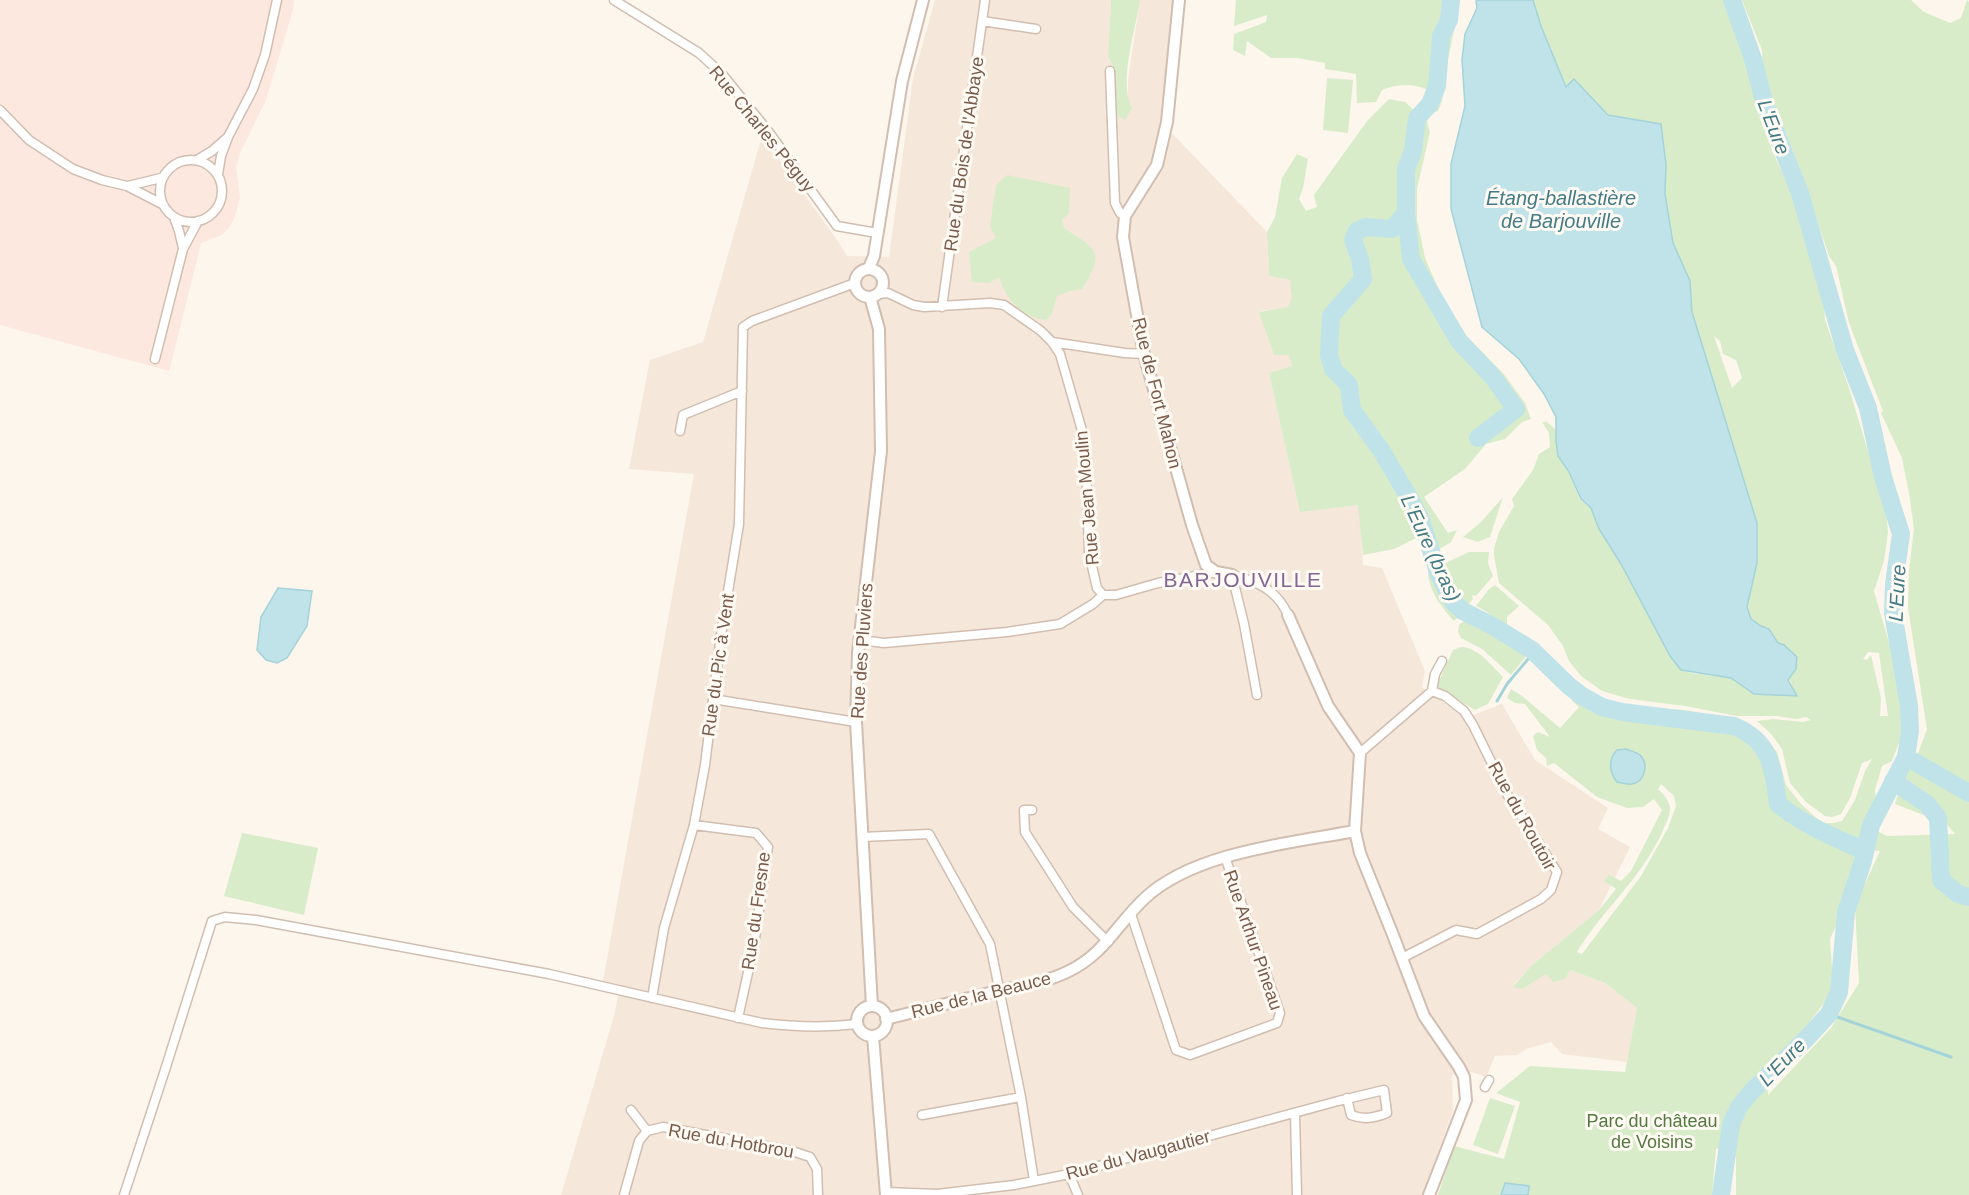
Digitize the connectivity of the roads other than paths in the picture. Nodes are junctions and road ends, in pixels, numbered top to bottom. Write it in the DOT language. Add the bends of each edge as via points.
graph roads {
  1 [pos="277,0"];
  2 [pos="614,0"];
  3 [pos="923,0"];
  4 [pos="985,0"];
  5 [pos="1179,0"];
  6 [pos="982,21"];
  7 [pos="1036,29"];
  8 [pos="1110,71"];
  9 [pos="0,110"];
  10 [pos="228,137"];
  11 [pos="197,160"];
  12 [pos="218,174"];
  13 [pos="161,178"];
  14 [pos="127,186"];
  15 [pos="162,204"];
  16 [pos="1125,216"];
  17 [pos="174,217"];
  18 [pos="198,221"];
  19 [pos="877,233"];
  20 [pos="183,249"];
  21 [pos="869,268"];
  22 [pos="855,283"];
  23 [pos="874,296"];
  24 [pos="942,307"];
  25 [pos="1052,342"];
  26 [pos="1144,354"];
  27 [pos="155,359"];
  28 [pos="742,391"];
  29 [pos="680,431"];
  30 [pos="1216,572"];
  31 [pos="1232,575"];
  32 [pos="1103,595"];
  33 [pos="1288,615"];
  34 [pos="860,640"];
  35 [pos="1442,661"];
  36 [pos="1432,691"];
  37 [pos="1257,695"];
  38 [pos="713,699"];
  39 [pos="856,722"];
  40 [pos="1360,753"];
  41 [pos="1032,810"];
  42 [pos="694,825"];
  43 [pos="1355,831"];
  44 [pos="862,837"];
  45 [pos="1225,857"];
  46 [pos="1131,914"];
  47 [pos="1108,942"];
  48 [pos="1402,958"];
  49 [pos="1000,991"];
  50 [pos="652,998"];
  51 [pos="872,1006"];
  52 [pos="738,1018"];
  53 [pos="886,1019"];
  54 [pos="857,1024"];
  55 [pos="873,1036"];
  56 [pos="1021,1097"];
  57 [pos="1347,1098"];
  58 [pos="631,1110"];
  59 [pos="1295,1114"];
  60 [pos="922,1115"];
  61 [pos="647,1131"];
  62 [pos="1069,1174"];
  63 [pos="1034,1181"];
  64 [pos="886,1193"];
  65 [pos="937,1194"];
  66 [pos="124,1195"];
  67 [pos="624,1195"];
  68 [pos="818,1195"];
  69 [pos="1078,1195"];
  70 [pos="1297,1195"];
  71 [pos="1429,1195"];
  1 -- 10 [label="street" via="253,89"];
  2 -- 19 [label="street, Rue Charles Péguy" via="699,53 722,74 837,226"];
  3 -- 19 [label="street" via="902,81"];
  4 -- 6 [label="street, Rue du Bois de l'Abbaye"];
  5 -- 16 [label="street" via="1167,122 1157,165"];
  6 -- 7 [label="street"];
  6 -- 24 [label="street, Rue du Bois de l'Abbaye"];
  8 -- 16 [label="street" via="1115,204"];
  9 -- 14 [label="street" via="29,140 65,164"];
  10 -- 11 [label="street"];
  10 -- 12 [label="street"];
  11 -- 12 [label="street"];
  11 -- 13 [label="street" via="180,161"];
  12 -- 18 [label="street" via="222,190 219,205"];
  13 -- 14 [label="street"];
  13 -- 15 [label="street"];
  14 -- 15 [label="street"];
  15 -- 17 [label="street"];
  16 -- 26 [label="street, Rue de Fort Mahon" via="1123,237"];
  17 -- 18 [label="street"];
  17 -- 20 [label="street"];
  18 -- 20 [label="street"];
  19 -- 21 [label="street"];
  20 -- 27 [label="street"];
  21 -- 22 [label="street" via="861,271"];
  21 -- 23 [label="street" via="883,278 883,287"];
  22 -- 23 [label="street" via="862,295"];
  22 -- 28 [label="street, Rue du Pic à Vent" via="743,327"];
  23 -- 24 [label="street, Rue Jean Moulin" via="888,293 913,305"];
  23 -- 34 [label="street, Rue des Pluviers" via="879,329 881,451"];
  24 -- 25 [label="street, Rue Jean Moulin" via="1004,305"];
  25 -- 26 [label="street"];
  25 -- 32 [label="street, Rue Jean Moulin" via="1060,354 1083,434 1089,553 1097,588"];
  26 -- 30 [label="street, Rue de Fort Mahon" via="1192,525 1206,565"];
  28 -- 29 [label="street" via="683,415"];
  28 -- 38 [label="street, Rue du Pic à Vent" via="739,524"];
  30 -- 31 [label="street"];
  30 -- 32 [label="street"];
  31 -- 33 [label="street" via="1254,580 1275,594"];
  31 -- 37 [label="street"];
  32 -- 34 [label="street" via="1060,624 1007,633 884,643"];
  33 -- 40 [label="street" via="1328,706"];
  34 -- 39 [label="street, Rue des Pluviers"];
  35 -- 36 [label="street"];
  36 -- 40 [label="street"];
  36 -- 48 [label="street, Rue du Routoir" via="1464,711 1507,795 1557,872 1551,890 1541,899 1477,934 1456,930"];
  38 -- 39 [label="street"];
  38 -- 42 [label="street, Rue du Pic à Vent"];
  39 -- 44 [label="street, Rue des Pluviers"];
  40 -- 43 [label="street"];
  41 -- 47 [label="street" via="1024,810 1025,832 1072,907"];
  42 -- 50 [label="street, Rue du Pic à Vent" via="664,928"];
  42 -- 52 [label="street, Rue du Fresne" via="756,833 768,847 754,945"];
  43 -- 45 [label="street, Rue de la Beauce"];
  43 -- 48 [label="street"];
  44 -- 49 [label="street" via="929,834 990,944"];
  44 -- 51 [label="street, Rue des Pluviers"];
  45 -- 46 [label="street, Rue de la Beauce" via="1178,875 1145,898"];
  45 -- 46 [label="street, Rue Arthur Pineau" via="1280,1013 1276,1023 1190,1055 1176,1050"];
  46 -- 47 [label="street, Rue de la Beauce"];
  47 -- 49 [label="street, Rue de la Beauce" via="1086,962 1065,973 1033,985"];
  48 -- 71 [label="street" via="1424,1016 1464,1077 1466,1100"];
  49 -- 53 [label="street, Rue de la Beauce"];
  49 -- 56 [label="street"];
  50 -- 52 [label="street"];
  50 -- 66 [label="street" via="549,974 256,920 225,917 212,921"];
  51 -- 53 [label="street" via="881,1009"];
  51 -- 54 [label="street" via="860,1012"];
  52 -- 54 [label="street" via="795,1027"];
  53 -- 55 [label="street" via="882,1031"];
  54 -- 55 [label="street" via="864,1034"];
  55 -- 64 [label="street"];
  56 -- 60 [label="street"];
  56 -- 63 [label="street"];
  57 -- 57 [label="street, Rue du Vaugautier" via="1351,1115 1360,1118 1387,1113 1384,1090"];
  57 -- 59 [label="street, Rue du Vaugautier"];
  58 -- 61 [label="street, Rue du Hotbrou"];
  59 -- 62 [label="street, Rue du Vaugautier"];
  59 -- 70 [label="street"];
  61 -- 67 [label="street, Rue du Hotbrou" via="639,1141"];
  61 -- 68 [label="street, Rue du Hotbrou" via="675,1128 810,1157 817,1169"];
  62 -- 63 [label="street, Rue du Vaugautier"];
  62 -- 69 [label="street"];
  63 -- 65 [label="street, Rue du Vaugautier"];
  64 -- 65 [label="street, Rue du Vaugautier"];
}
